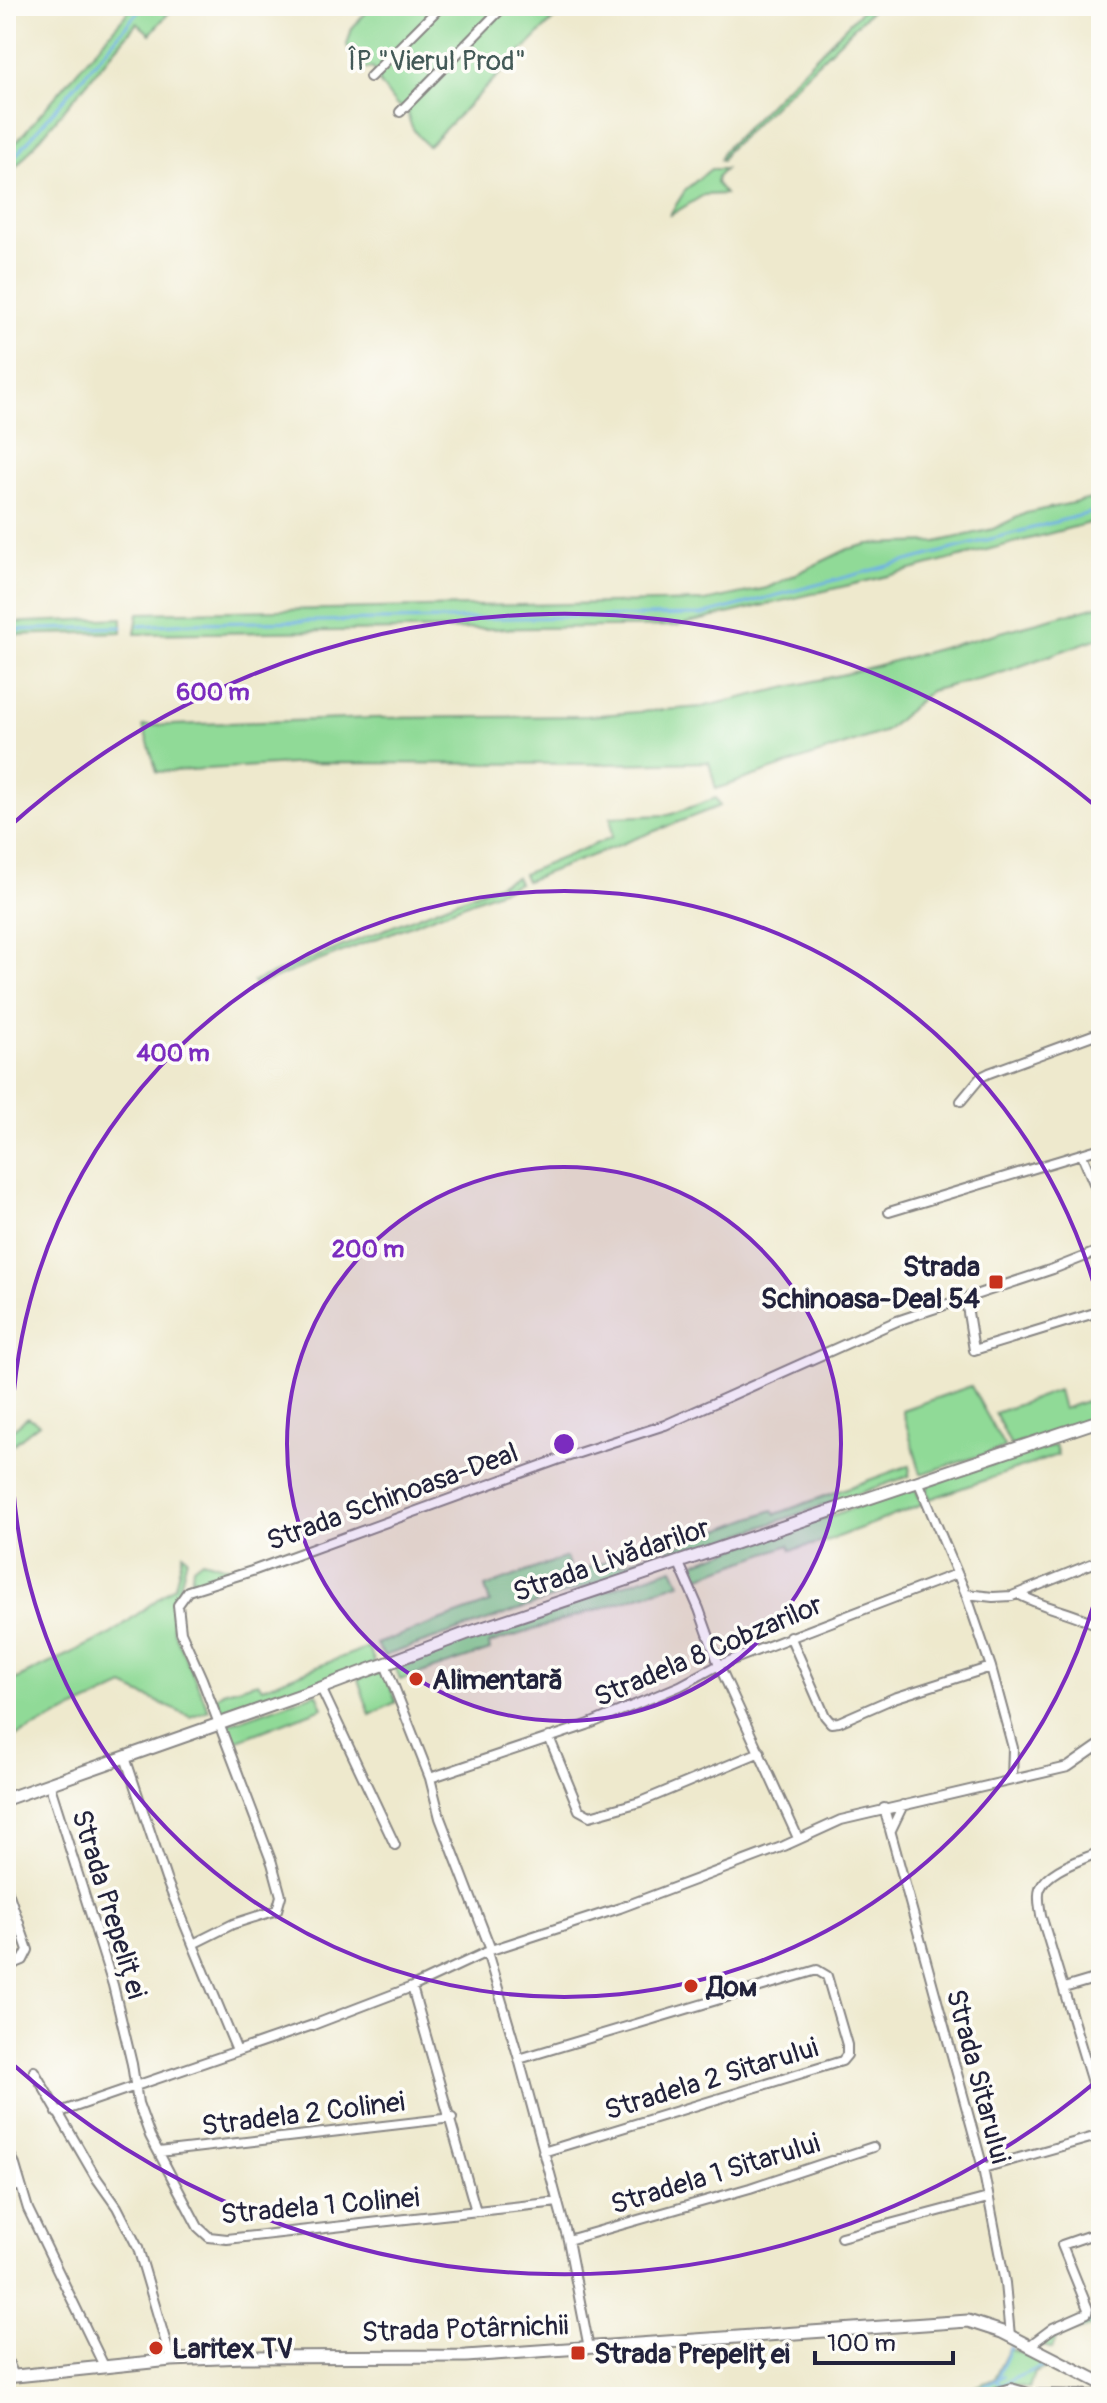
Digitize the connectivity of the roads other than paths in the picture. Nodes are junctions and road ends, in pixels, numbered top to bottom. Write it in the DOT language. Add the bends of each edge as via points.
graph roads {
  1 [pos="441,6"];
  2 [pos="504,6"];
  3 [pos="370,77"];
  4 [pos="400,112"];
  5 [pos="1101,1032"];
  6 [pos="961,1101"];
  7 [pos="1101,1148"];
  8 [pos="1082,1155"];
  9 [pos="1101,1200"];
  10 [pos="889,1212"];
  11 [pos="1101,1250"];
  12 [pos="966,1300"];
  13 [pos="1101,1311"];
  14 [pos="1101,1420"];
  15 [pos="918,1481"];
  16 [pos="1101,1560"];
  17 [pos="678,1561"];
  18 [pos="956,1574"];
  19 [pos="966,1594"];
  20 [pos="1018,1594"];
  21 [pos="1101,1627"];
  22 [pos="790,1636"];
  23 [pos="385,1664"];
  24 [pos="719,1665"];
  25 [pos="991,1667"];
  26 [pos="321,1688"];
  27 [pos="218,1723"];
  28 [pos="549,1737"];
  29 [pos="1101,1744"];
  30 [pos="760,1752"];
  31 [pos="125,1757"];
  32 [pos="430,1778"];
  33 [pos="1012,1780"];
  34 [pos="49,1783"];
  35 [pos="6,1799"];
  36 [pos="903,1805"];
  37 [pos="884,1808"];
  38 [pos="891,1830"];
  39 [pos="798,1838"];
  40 [pos="395,1845"];
  41 [pos="1101,1851"];
  42 [pos="6,1886"];
  43 [pos="19,1922"];
  44 [pos="6,1926"];
  45 [pos="195,1943"];
  46 [pos="489,1951"];
  47 [pos="6,1967"];
  48 [pos="1101,1977"];
  49 [pos="412,1987"];
  50 [pos="1064,1988"];
  51 [pos="237,2051"];
  52 [pos="519,2059"];
  53 [pos="1101,2066"];
  54 [pos="34,2071"];
  55 [pos="1088,2071"];
  56 [pos="135,2084"];
  57 [pos="1101,2112"];
  58 [pos="57,2113"];
  59 [pos="452,2118"];
  60 [pos="1101,2135"];
  61 [pos="873,2147"];
  62 [pos="6,2148"];
  63 [pos="159,2152"];
  64 [pos="543,2152"];
  65 [pos="983,2168"];
  66 [pos="20,2185"];
  67 [pos="6,2189"];
  68 [pos="988,2198"];
  69 [pos="558,2202"];
  70 [pos="476,2211"];
  71 [pos="1088,2236"];
  72 [pos="841,2237"];
  73 [pos="568,2240"];
  74 [pos="1010,2336"];
  75 [pos="1029,2346"];
  76 [pos="589,2348"];
  77 [pos="6,2357"];
  78 [pos="171,2360"];
  79 [pos="104,2366"];
  80 [pos="10,2377"];
  81 [pos="1101,2383"];
  82 [pos="985,2395"];
  83 [pos="1101,2395"];
  1 -- 3 [label="street"];
  2 -- 4 [label="street"];
  5 -- 6 [label="street" via="981,1077"];
  7 -- 8 [label="street"];
  8 -- 9 [label="street"];
  8 -- 10 [label="street"];
  11 -- 12 [label="street, Strada Schinoasa-Deal"];
  12 -- 13 [label="street" via="974,1350"];
  12 -- 27 [label="street, Strada Schinoasa-Deal" via="897,1321 665,1425 188,1591 178,1605 178,1621"];
  14 -- 15 [label="street, Strada Livădarilor"];
  15 -- 17 [label="street, Strada Livădarilor"];
  15 -- 18 [label="street"];
  16 -- 20 [label="street"];
  17 -- 23 [label="street, Strada Livădarilor"];
  17 -- 24 [label="street"];
  18 -- 19 [label="street"];
  18 -- 22 [label="street, Stradela 8 Cobzarilor"];
  19 -- 20 [label="street"];
  19 -- 25 [label="street"];
  20 -- 21 [label="street"];
  22 -- 24 [label="street, Stradela 8 Cobzarilor"];
  22 -- 25 [label="street" via="831,1723"];
  23 -- 26 [label="street, Strada Livădarilor"];
  23 -- 32 [label="street"];
  24 -- 28 [label="street, Stradela 8 Cobzarilor" via="669,1691"];
  24 -- 30 [label="street"];
  25 -- 33 [label="street" via="1013,1748"];
  26 -- 27 [label="street, Strada Livădarilor"];
  26 -- 40 [label="street"];
  27 -- 31 [label="street, Strada Livădarilor"];
  27 -- 45 [label="street" via="272,1863 280,1903 277,1910"];
  28 -- 30 [label="street" via="579,1810 590,1816 640,1802"];
  28 -- 32 [label="street, Stradela 8 Cobzarilor"];
  29 -- 33 [label="street" via="1068,1767"];
  30 -- 39 [label="street"];
  31 -- 34 [label="street, Strada Livădarilor"];
  31 -- 45 [label="street" via="166,1879"];
  32 -- 46 [label="street"];
  33 -- 36 [label="street"];
  34 -- 35 [label="street, Strada Livădarilor"];
  34 -- 56 [label="street, Strada Prepeliței" via="113,1985"];
  36 -- 37 [label="street"];
  36 -- 38 [label="street"];
  37 -- 38 [label="street, Strada Sitarului"];
  37 -- 39 [label="street"];
  38 -- 65 [label="street, Strada Sitarului"];
  39 -- 46 [label="street" via="620,1908"];
  41 -- 50 [label="street" via="1048,1877 1040,1888 1041,1915"];
  42 -- 43 [label="street"];
  43 -- 44 [label="street"];
  43 -- 47 [label="street" via="27,1956"];
  45 -- 51 [label="street"];
  46 -- 49 [label="street"];
  46 -- 52 [label="street"];
  48 -- 50 [label="street"];
  49 -- 51 [label="street"];
  49 -- 59 [label="street"];
  50 -- 55 [label="street"];
  51 -- 56 [label="street"];
  52 -- 64 [label="street"];
  52 -- 64 [label="street, Stradela 2 Sitarului" via="820,1970 827,1976 847,2045 842,2061"];
  53 -- 55 [label="street"];
  54 -- 58 [label="street"];
  55 -- 57 [label="street"];
  56 -- 58 [label="street"];
  56 -- 63 [label="street, Stradela 1 Colinei"];
  58 -- 78 [label="street" via="138,2248"];
  59 -- 63 [label="street, Stradela 2 Colinei"];
  59 -- 70 [label="street"];
  60 -- 65 [label="street"];
  61 -- 73 [label="street, Stradela 1 Sitarului"];
  62 -- 66 [label="street"];
  63 -- 70 [label="street, Stradela 1 Colinei" via="198,2227 218,2240"];
  64 -- 69 [label="street"];
  65 -- 68 [label="street, Strada Sitarului"];
  66 -- 67 [label="street"];
  66 -- 79 [label="street"];
  68 -- 72 [label="street"];
  68 -- 74 [label="street, Strada Sitarului"];
  69 -- 70 [label="street, Stradela 1 Colinei"];
  69 -- 73 [label="street"];
  71 -- 75 [label="street" via="1062,2245 1087,2313"];
  73 -- 76 [label="street"];
  74 -- 75 [label="street, Strada Potârnichii"];
  74 -- 76 [label="street, Strada Potârnichii" via="968,2321"];
  75 -- 81 [label="street, Strada Potârnichii"];
  76 -- 78 [label="street, Strada Potârnichii" via="466,2356"];
  77 -- 80 [label="street, Strada Potârnichii"];
  78 -- 79 [label="street, Strada Potârnichii"];
  79 -- 80 [label="street, Strada Potârnichii"];
  82 -- 83 [label="street" via="1011,2388 1032,2394"];
}
